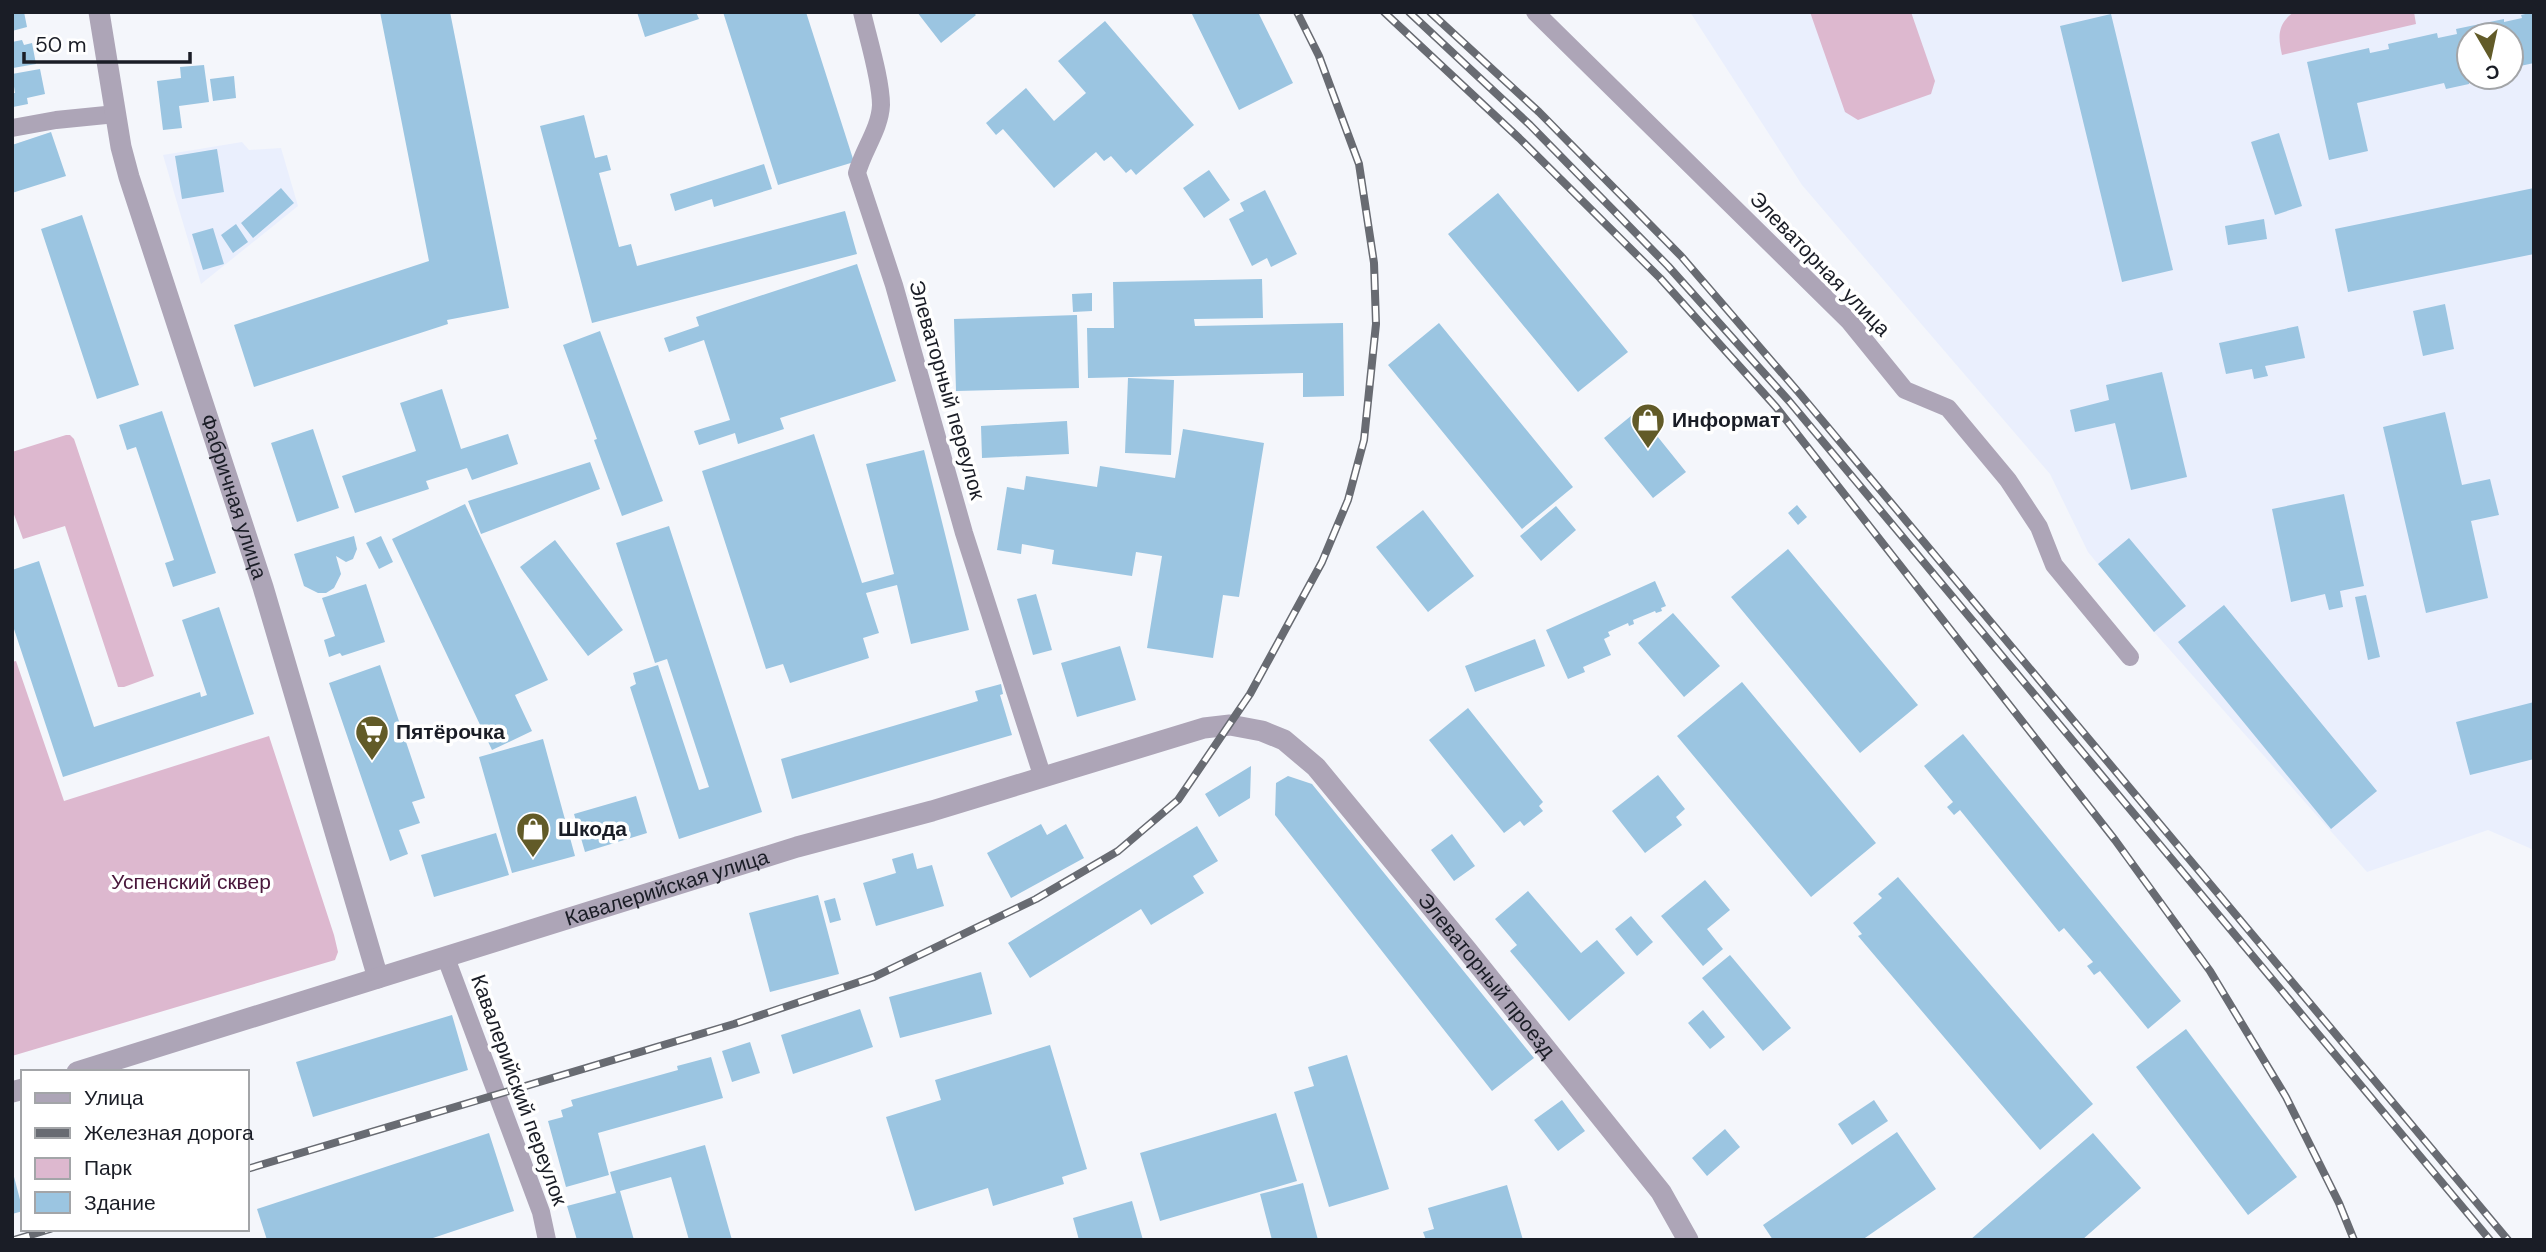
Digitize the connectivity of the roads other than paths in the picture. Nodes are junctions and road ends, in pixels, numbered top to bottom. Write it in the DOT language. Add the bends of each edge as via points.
graph roads {
  1 [pos="99,12"];
  2 [pos="862,12"];
  3 [pos="1535,12"];
  4 [pos="116,114"];
  5 [pos="12,128"];
  6 [pos="2130,657"];
  7 [pos="1262,731"];
  8 [pos="1044,778"];
  9 [pos="446,958"];
  10 [pos="378,978"];
  11 [pos="82,1070"];
  12 [pos="547,1240"];
  13 [pos="1688,1240"];
  1 -- 4 [label="street, Фабричная улица"];
  2 -- 8 [label="street, Элеваторный переулок" via="881,106 857,173 894,285 964,533"];
  3 -- 6 [label="street, Элеваторная улица" via="1849,321 1905,390 1948,408 2008,480 2039,527 2054,565"];
  4 -- 5 [label="street"];
  4 -- 10 [label="street, Фабричная улица" via="129,177 257,568"];
  7 -- 8 [label="street, Кавалерийская улица" via="1230,725 1204,728"];
  7 -- 13 [label="street, Элеваторный проезд" via="1284,740 1316,767 1661,1192"];
  8 -- 9 [label="street, Кавалерийская улица" via="797,847"];
  9 -- 10 [label="street, Кавалерийская улица"];
  9 -- 12 [label="street, Кавалерийский переулок" via="541,1212"];
  10 -- 11 [label="street, Кавалерийская улица"];
}
